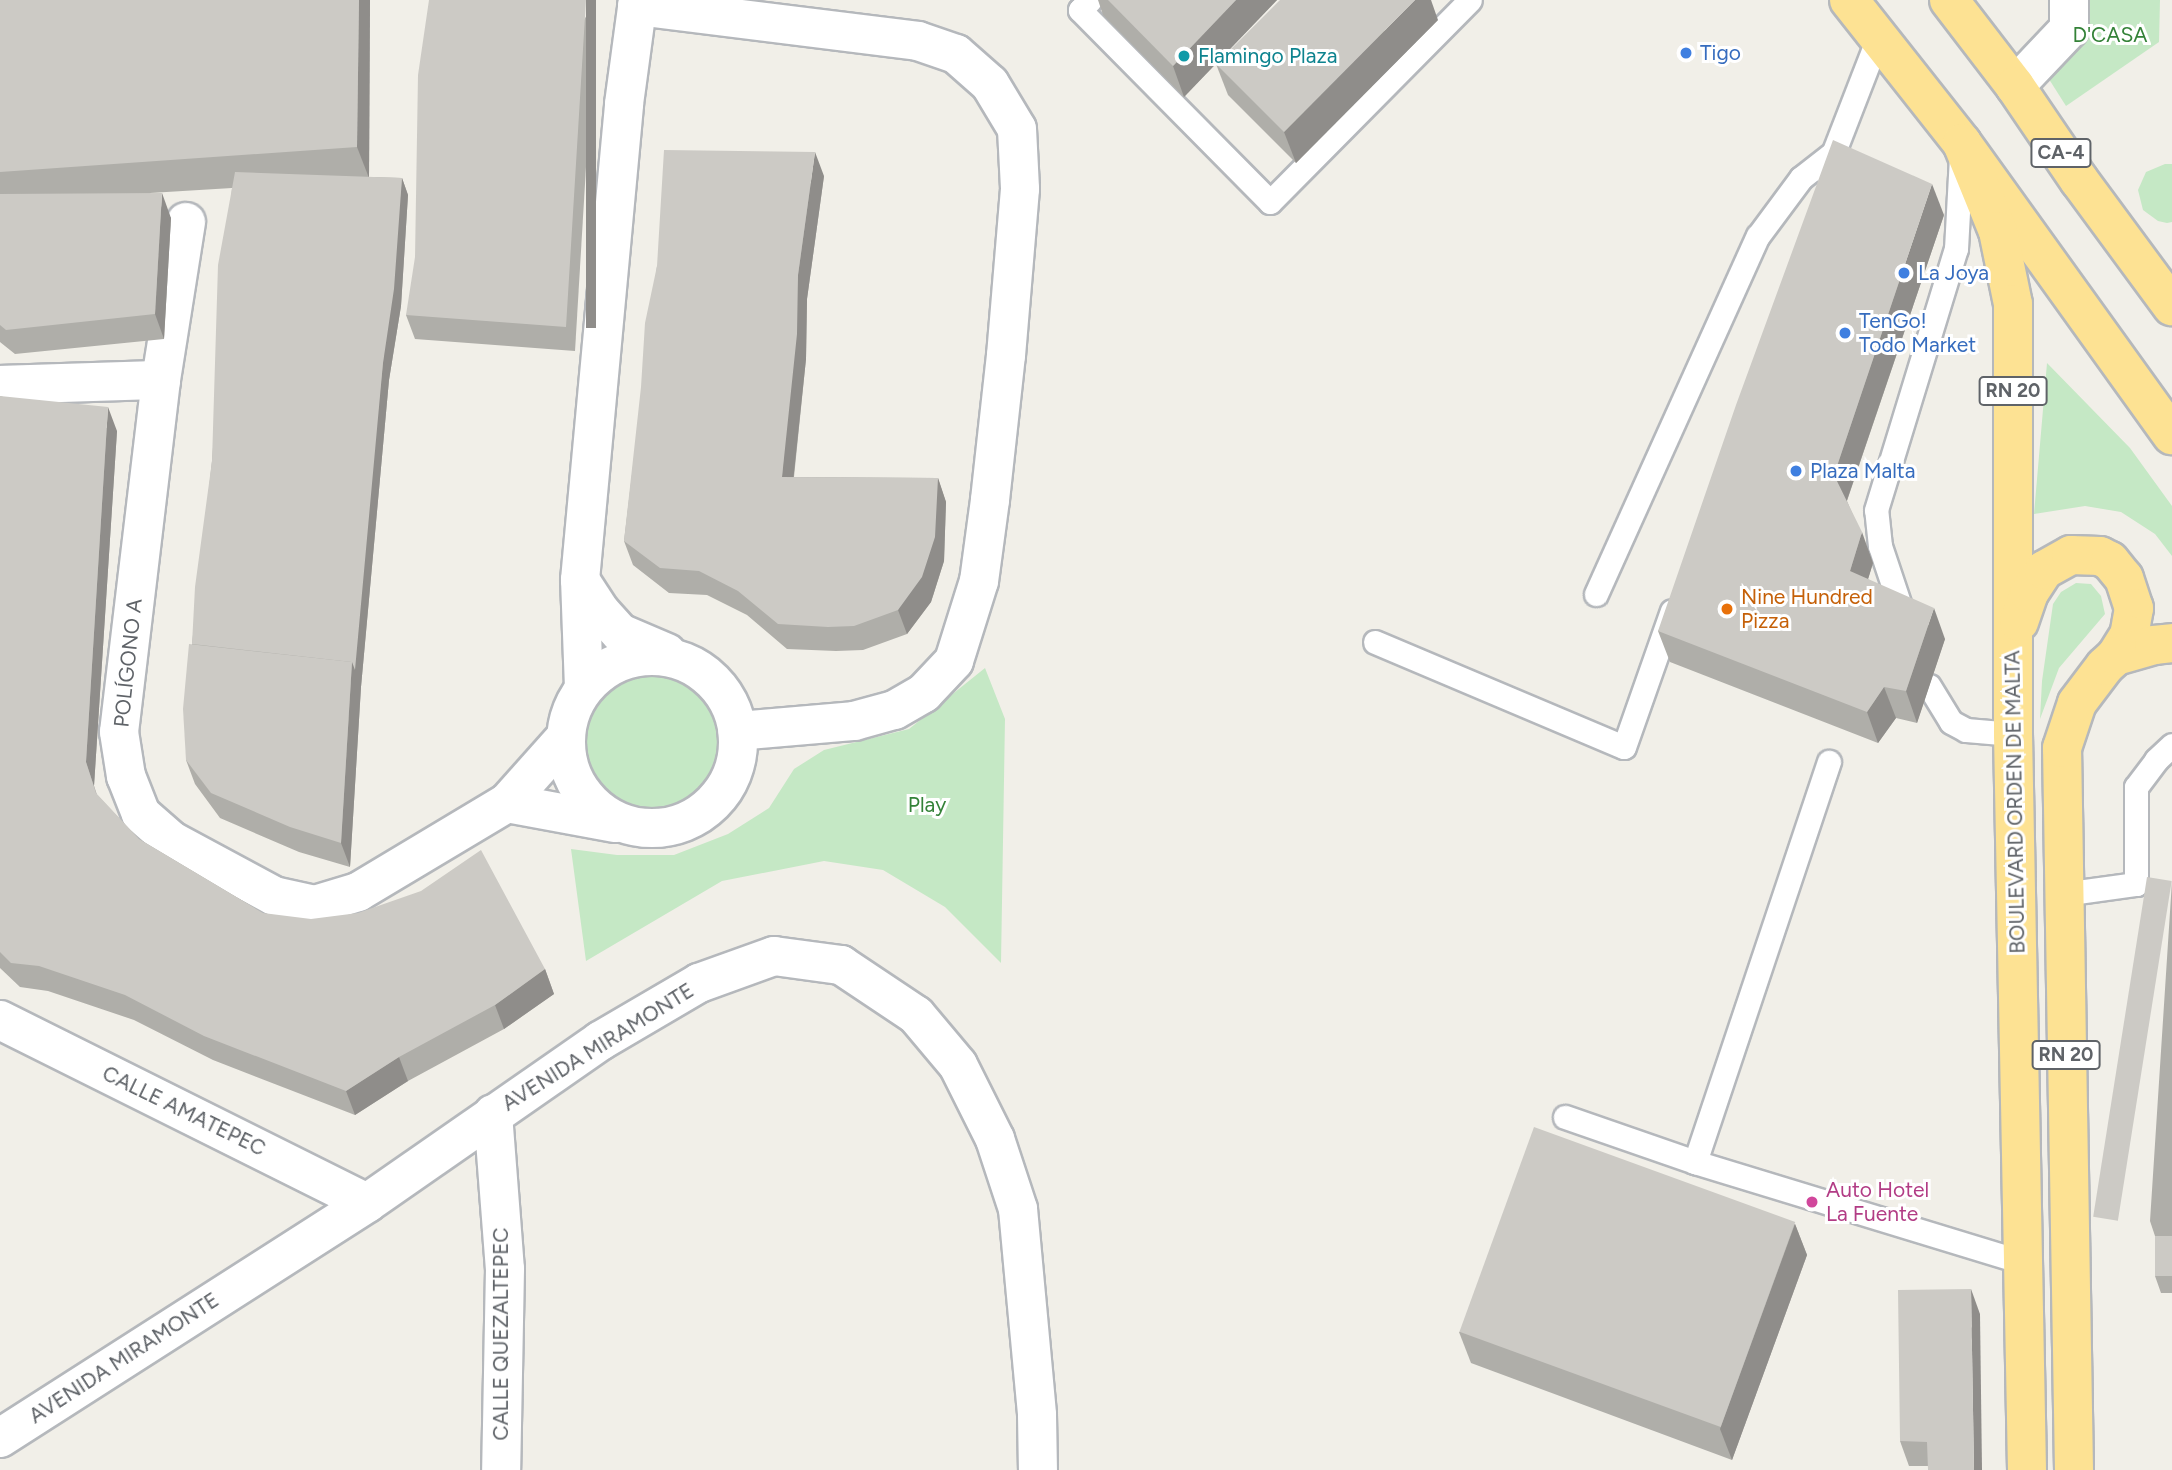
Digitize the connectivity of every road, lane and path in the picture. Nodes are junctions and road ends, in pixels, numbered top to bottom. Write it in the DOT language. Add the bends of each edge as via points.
graph roads {
  1 [pos="1090,0"];
  2 [pos="1471,0"];
  3 [pos="1849,0"];
  4 [pos="1949,0"];
  5 [pos="2069,0"];
  6 [pos="638,3"];
  7 [pos="1878,38"];
  8 [pos="2015,86"];
  9 [pos="1962,143"];
  10 [pos="1832,153"];
  11 [pos="1819,193"];
  12 [pos="186,222"];
  13 [pos="2172,306"];
  14 [pos="161,380"];
  15 [pos="0,385"];
  16 [pos="2172,435"];
  17 [pos="580,580"];
  18 [pos="1679,590"];
  19 [pos="1596,594"];
  20 [pos="1906,622"];
  21 [pos="1375,642"];
  22 [pos="2172,643"];
  23 [pos="2013,648"];
  24 [pos="2116,656"];
  25 [pos="681,659"];
  26 [pos="1929,686"];
  27 [pos="584,688"];
  28 [pos="737,731"];
  29 [pos="2013,734"];
  30 [pos="565,738"];
  31 [pos="2172,745"];
  32 [pos="1829,762"];
  33 [pos="507,803"];
  34 [pos="624,824"];
  35 [pos="2063,894"];
  36 [pos="0,1020"];
  37 [pos="493,1114"];
  38 [pos="1565,1117"];
  39 [pos="1695,1162"];
  40 [pos="367,1203"];
  41 [pos="2022,1262"];
  42 [pos="0,1438"];
  43 [pos="501,1470"];
  44 [pos="1038,1470"];
  45 [pos="2026,1470"];
  46 [pos="2074,1470"];
  1 -- 2 [label="lane" via="1080,10 1270,202"];
  3 -- 7 [label="highway"];
  4 -- 8 [label="highway, CA-4"];
  5 -- 8 [label="street" via="2069,29"];
  6 -- 17 [label="street" via="624,104"];
  6 -- 28 [label="street" via="918,41 943,49 956,54 989,84 1017,129 1020,189 994,460 979,581 954,661 924,693 894,709 854,721"];
  7 -- 9 [label="highway"];
  7 -- 10 [label="lane"];
  8 -- 13 [label="highway, CA-4"];
  9 -- 16 [label="highway"];
  9 -- 20 [label="lane" via="1956,249 1875,510 1880,546"];
  9 -- 23 [label="highway, BOULEVARD ORDEN DE MALTA / RN 20" via="1998,231 2013,304"];
  10 -- 11 [label="lane"];
  10 -- 19 [label="lane" via="1801,178 1758,236"];
  12 -- 14 [label="street, POLÍGONO A"];
  14 -- 15 [label="street"];
  14 -- 33 [label="street, POLÍGONO A" via="119,732 126,776 142,814 172,841 274,896 315,905 358,892"];
  17 -- 25 [label="street" via="620,633"];
  17 -- 27 [label="street"];
  18 -- 21 [label="lane" via="1624,747"];
  22 -- 24 [label="highway"];
  23 -- 24 [label="highway" via="2029,593 2044,570 2071,555 2090,554 2117,569 2134,608 2129,635"];
  23 -- 29 [label="highway, BOULEVARD ORDEN DE MALTA / RN 20"];
  24 -- 35 [label="highway, RN 20" via="2077,704 2062,748"];
  25 -- 27 [label="street" via="654,654 628,657 603,669"];
  25 -- 28 [label="street" via="706,673 724,693"];
  26 -- 29 [label="lane" via="1951,722 1966,730"];
  27 -- 30 [label="street" via="571,712"];
  28 -- 34 [label="street" via="733,773 720,797 699,815 662,828"];
  29 -- 41 [label="highway, BOULEVARD ORDEN DE MALTA / RN 20"];
  30 -- 33 [label="street, POLÍGONO A"];
  30 -- 34 [label="street" via="569,766 581,791 600,811"];
  31 -- 35 [label="lane" via="2136,787 2146,883"];
  32 -- 39 [label="lane"];
  33 -- 34 [label="street"];
  35 -- 46 [label="highway, RN 20"];
  36 -- 40 [label="street, CALLE AMATEPEC"];
  37 -- 40 [label="street, AVENIDA MIRAMONTE"];
  37 -- 43 [label="street, CALLE QUEZALTEPEC" via="505,1269"];
  37 -- 44 [label="street, AVENIDA MIRAMONTE" via="600,1041 699,983 774,957 841,965 852,972 916,1015 958,1065 995,1139 1018,1209"];
  38 -- 39 [label="lane"];
  39 -- 41 [label="lane"];
  40 -- 42 [label="street, AVENIDA MIRAMONTE"];
  41 -- 45 [label="highway, BOULEVARD ORDEN DE MALTA / RN 20"];
}
